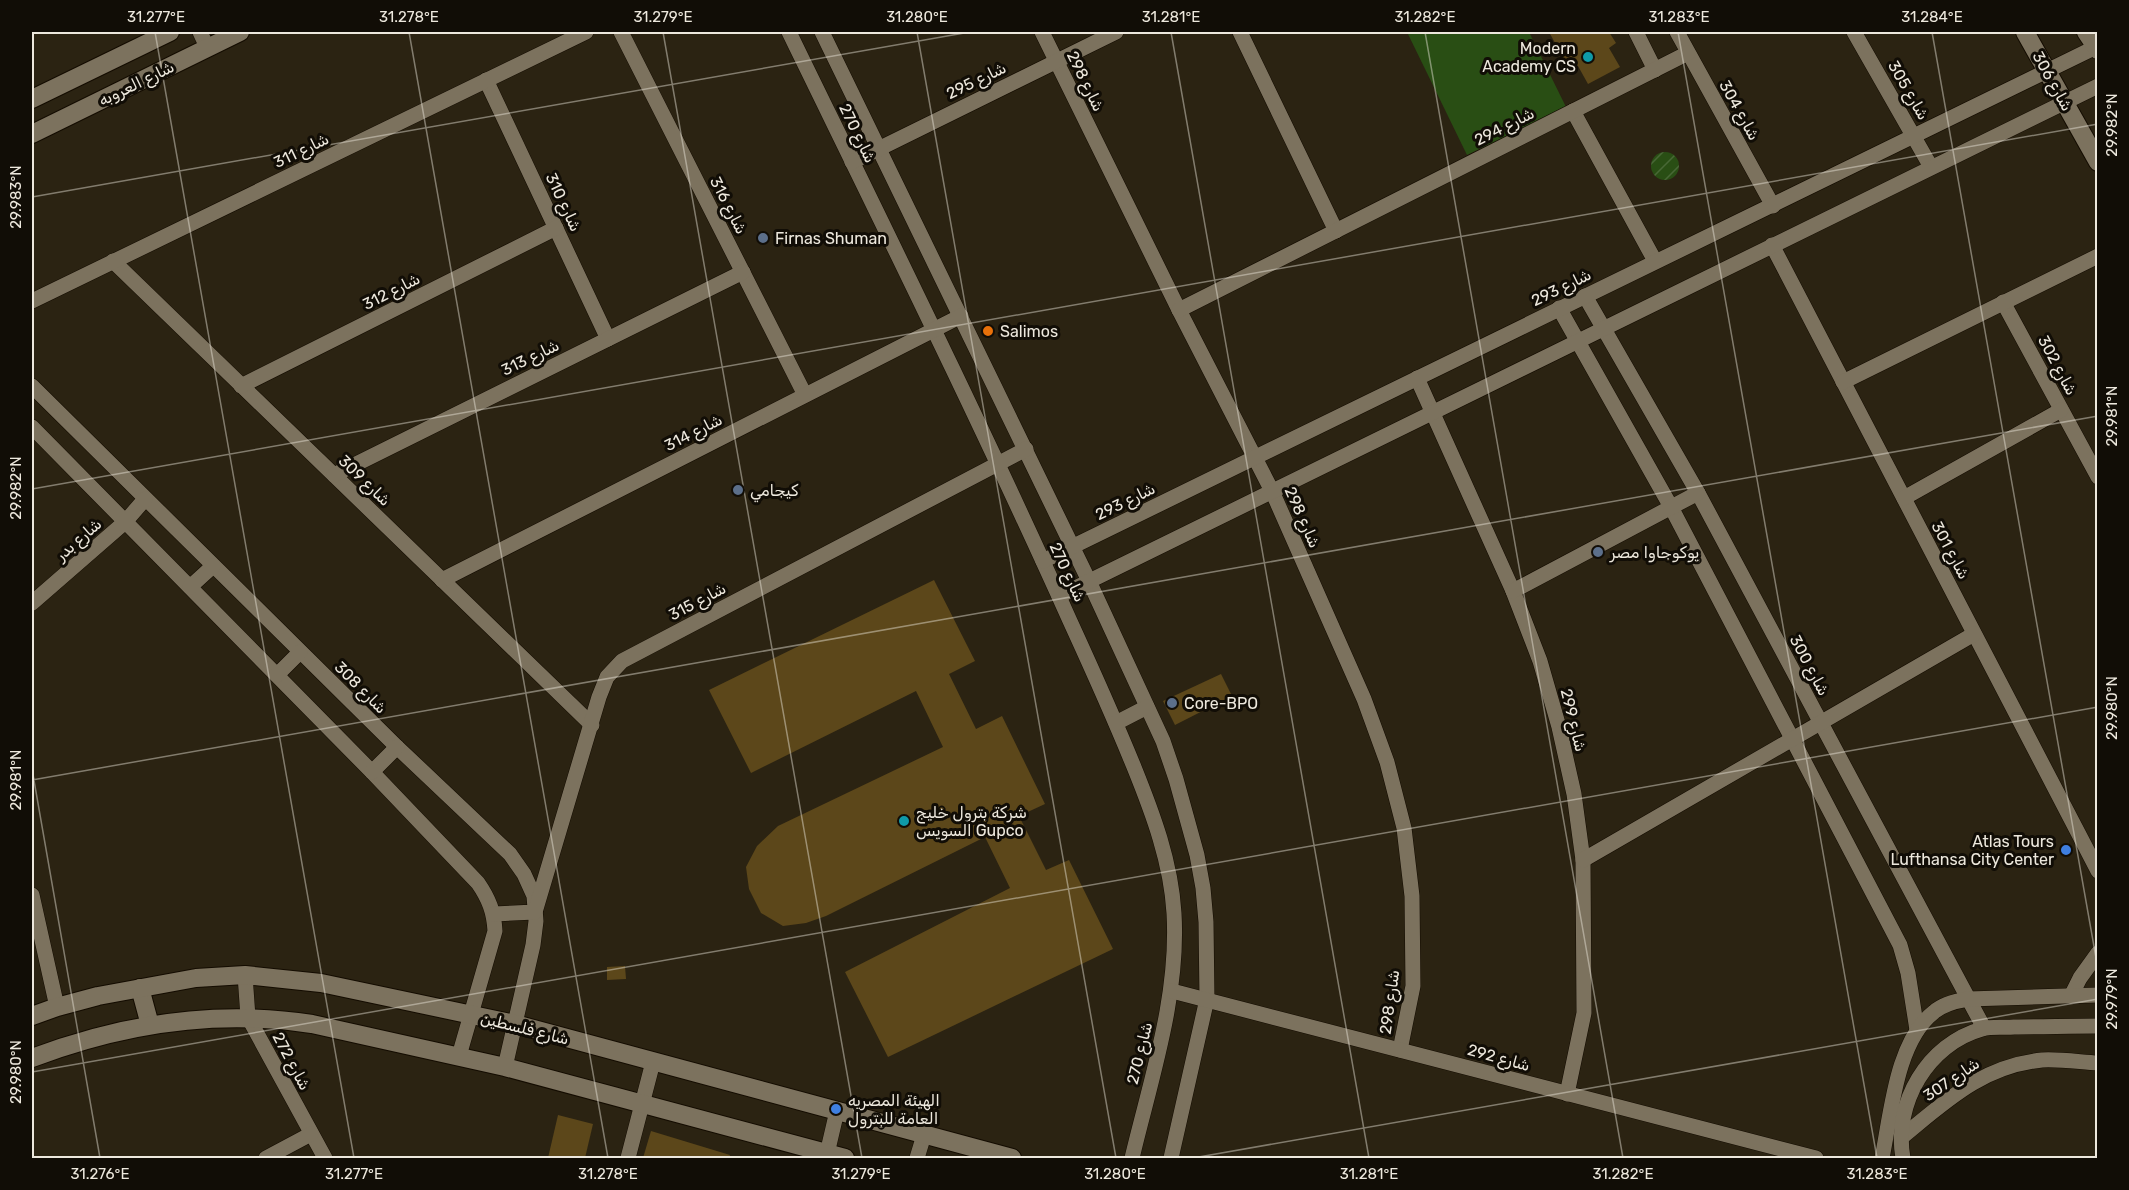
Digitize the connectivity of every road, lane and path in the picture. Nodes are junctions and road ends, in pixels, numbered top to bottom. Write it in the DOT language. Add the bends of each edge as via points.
graph roads {
  1 [pos="170,32"];
  2 [pos="240,32"];
  3 [pos="585,32"];
  4 [pos="621,32"];
  5 [pos="789,32"];
  6 [pos="822,32"];
  7 [pos="1042,32"];
  8 [pos="1116,32"];
  9 [pos="1240,32"];
  10 [pos="1636,32"];
  11 [pos="1677,32"];
  12 [pos="1854,32"];
  13 [pos="2025,32"];
  14 [pos="204,39"];
  15 [pos="2093,43"];
  16 [pos="1688,53"];
  17 [pos="1056,60"];
  18 [pos="1655,70"];
  19 [pos="2047,71"];
  20 [pos="486,80"];
  21 [pos="2097,86"];
  22 [pos="32,99"];
  23 [pos="2065,103"];
  24 [pos="1573,111"];
  25 [pos="32,134"];
  26 [pos="1913,135"];
  27 [pos="879,148"];
  28 [pos="852,162"];
  29 [pos="2097,162"];
  30 [pos="1931,167"];
  31 [pos="1773,206"];
  32 [pos="556,228"];
  33 [pos="1336,231"];
  34 [pos="1772,245"];
  35 [pos="2097,256"];
  36 [pos="113,261"];
  37 [pos="1655,261"];
  38 [pos="743,272"];
  39 [pos="1585,296"];
  40 [pos="32,301"];
  41 [pos="2003,302"];
  42 [pos="1559,308"];
  43 [pos="1179,310"];
  44 [pos="961,316"];
  45 [pos="1603,328"];
  46 [pos="933,330"];
  47 [pos="608,339"];
  48 [pos="1577,341"];
  49 [pos="1417,378"];
  50 [pos="1843,382"];
  51 [pos="32,386"];
  52 [pos="242,386"];
  53 [pos="805,395"];
  54 [pos="2061,410"];
  55 [pos="1433,412"];
  56 [pos="32,427"];
  57 [pos="1026,449"];
  58 [pos="1254,458"];
  59 [pos="997,464"];
  60 [pos="334,475"];
  61 [pos="2097,477"];
  62 [pos="1272,491"];
  63 [pos="1698,493"];
  64 [pos="1904,498"];
  65 [pos="145,499"];
  66 [pos="1671,507"];
  67 [pos="125,522"];
  68 [pos="1073,546"];
  69 [pos="1043,561"];
  70 [pos="213,566"];
  71 [pos="442,580"];
  72 [pos="1089,581"];
  73 [pos="190,587"];
  74 [pos="1513,591"];
  75 [pos="1059,596"];
  76 [pos="32,603"];
  77 [pos="1974,634"];
  78 [pos="300,652"];
  79 [pos="277,675"];
  80 [pos="1148,707"];
  81 [pos="1116,723"];
  82 [pos="1820,723"];
  83 [pos="592,724"];
  84 [pos="1792,739"];
  85 [pos="397,747"];
  86 [pos="372,772"];
  87 [pos="1583,860"];
  88 [pos="2097,871"];
  89 [pos="32,895"];
  90 [pos="535,912"];
  91 [pos="494,914"];
  92 [pos="2097,953"];
  93 [pos="245,975"];
  94 [pos="140,988"];
  95 [pos="1172,991"];
  96 [pos="2097,995"];
  97 [pos="2071,996"];
  98 [pos="1207,999"];
  99 [pos="1968,999"];
  100 [pos="57,1007"];
  101 [pos="471,1015"];
  102 [pos="32,1016"];
  103 [pos="248,1017"];
  104 [pos="515,1024"];
  105 [pos="150,1025"];
  106 [pos="2097,1026"];
  107 [pos="1984,1028"];
  108 [pos="1917,1030"];
  109 [pos="1400,1050"];
  110 [pos="459,1056"];
  111 [pos="32,1058"];
  112 [pos="653,1062"];
  113 [pos="2097,1063"];
  114 [pos="505,1067"];
  115 [pos="1567,1094"];
  116 [pos="642,1104"];
  117 [pos="837,1111"];
  118 [pos="311,1134"];
  119 [pos="924,1135"];
  120 [pos="1902,1137"];
  121 [pos="832,1157"];
  122 [pos="266,1158"];
  123 [pos="325,1158"];
  124 [pos="628,1158"];
  125 [pos="917,1158"];
  126 [pos="1012,1158"];
  127 [pos="1132,1158"];
  128 [pos="1171,1158"];
  129 [pos="1816,1158"];
  130 [pos="1882,1158"];
  131 [pos="1903,1158"];
  1 -- 22 [label="street, شارع العروبه"];
  2 -- 14 [label="street, شارع العروبه"];
  3 -- 20 [label="street, شارع 311"];
  4 -- 38 [label="street, شارع 316"];
  5 -- 28 [label="street, شارع 270"];
  6 -- 27 [label="street, شارع 270"];
  7 -- 17 [label="street, شارع 298"];
  8 -- 17 [label="street, شارع 295"];
  9 -- 33 [label="street"];
  10 -- 18 [label="street"];
  11 -- 16 [label="street, شارع 304"];
  12 -- 26 [label="street, شارع 305"];
  13 -- 19 [label="street, شارع 306"];
  14 -- 25 [label="street, شارع العروبه"];
  15 -- 19 [label="street, شارع 293"];
  16 -- 18 [label="street, شارع 294"];
  16 -- 31 [label="street, شارع 304"];
  17 -- 27 [label="street, شارع 295"];
  17 -- 43 [label="street, شارع 298"];
  18 -- 24 [label="street, شارع 294"];
  19 -- 23 [label="street, شارع 306"];
  19 -- 26 [label="street, شارع 293"];
  20 -- 32 [label="street, شارع 310"];
  20 -- 36 [label="street, شارع 311"];
  21 -- 23 [label="street"];
  23 -- 29 [label="street, شارع 306"];
  23 -- 30 [label="street"];
  24 -- 33 [label="street, شارع 294"];
  24 -- 37 [label="street"];
  26 -- 30 [label="street, شارع 305"];
  26 -- 31 [label="street, شارع 293"];
  27 -- 28 [label="street, شارع 295"];
  27 -- 44 [label="street, شارع 270"];
  28 -- 46 [label="street, شارع 270"];
  30 -- 34 [label="street"];
  31 -- 37 [label="street, شارع 293"];
  32 -- 47 [label="street, شارع 310"];
  32 -- 52 [label="street, شارع 312"];
  33 -- 43 [label="street, شارع 294"];
  34 -- 45 [label="street"];
  34 -- 50 [label="street, شارع 301"];
  35 -- 41 [label="street"];
  36 -- 40 [label="street, شارع 311"];
  36 -- 52 [label="street, شارع 309"];
  37 -- 39 [label="street, شارع 293"];
  38 -- 47 [label="street, شارع 313"];
  38 -- 53 [label="street, شارع 316"];
  39 -- 42 [label="street, شارع 293"];
  39 -- 45 [label="street, شارع 300"];
  41 -- 50 [label="street"];
  41 -- 54 [label="street, شارع 302"];
  42 -- 48 [label="street"];
  42 -- 49 [label="street, شارع 293"];
  43 -- 58 [label="street, شارع 298"];
  44 -- 46 [label="street, شارع 314"];
  44 -- 57 [label="street, شارع 270"];
  45 -- 48 [label="street"];
  45 -- 63 [label="street, شارع 300"];
  46 -- 53 [label="street, شارع 314"];
  46 -- 59 [label="street, شارع 270"];
  47 -- 60 [label="street, شارع 313"];
  48 -- 55 [label="street"];
  48 -- 66 [label="street"];
  49 -- 55 [label="street, شارع 299"];
  49 -- 58 [label="street, شارع 293"];
  50 -- 64 [label="street, شارع 301"];
  51 -- 65 [label="street, شارع 308"];
  52 -- 60 [label="street, شارع 309"];
  53 -- 71 [label="street, شارع 314"];
  54 -- 61 [label="street, شارع 302"];
  54 -- 64 [label="street"];
  55 -- 62 [label="street"];
  55 -- 74 [label="street, شارع 299"];
  56 -- 67 [label="street"];
  57 -- 59 [label="street, شارع 315"];
  57 -- 68 [label="street, شارع 270"];
  58 -- 62 [label="street, شارع 298"];
  58 -- 68 [label="street, شارع 293"];
  59 -- 69 [label="street, شارع 270"];
  59 -- 83 [label="street, شارع 315" via="622,661 608,677"];
  60 -- 71 [label="street, شارع 309"];
  62 -- 72 [label="street"];
  62 -- 109 [label="street, شارع 298" via="1364,699 1387,762 1404,828 1412,896 1413,975"];
  63 -- 66 [label="street"];
  63 -- 82 [label="street, شارع 300"];
  64 -- 77 [label="street, شارع 301"];
  65 -- 67 [label="street, شارع بدر"];
  65 -- 70 [label="street, شارع 308"];
  66 -- 74 [label="street"];
  66 -- 84 [label="street"];
  67 -- 73 [label="street"];
  67 -- 76 [label="street, شارع بدر"];
  68 -- 69 [label="street, شارع 293"];
  68 -- 72 [label="street, شارع 270"];
  69 -- 75 [label="street, شارع 270"];
  70 -- 73 [label="street"];
  70 -- 78 [label="street, شارع 308"];
  71 -- 83 [label="street, شارع 309"];
  72 -- 75 [label="street"];
  72 -- 80 [label="street, شارع 270"];
  73 -- 79 [label="street"];
  74 -- 87 [label="street, شارع 299" via="1559,728"];
  75 -- 81 [label="street, شارع 270"];
  77 -- 82 [label="street"];
  77 -- 88 [label="street, شارع 301"];
  78 -- 79 [label="street"];
  78 -- 85 [label="street, شارع 308"];
  79 -- 86 [label="street"];
  80 -- 81 [label="street"];
  80 -- 98 [label="street, شارع 270" via="1176,779 1197,855 1206,922"];
  81 -- 95 [label="street, شارع 270" via="1159,831 1169,870 1176,951"];
  82 -- 84 [label="street"];
  82 -- 99 [label="street, شارع 300"];
  83 -- 90 [label="street, شارع 315"];
  84 -- 87 [label="street"];
  84 -- 108 [label="street" via="1900,945"];
  85 -- 86 [label="street"];
  85 -- 90 [label="street, شارع 308" via="510,854 534,896"];
  86 -- 91 [label="street" via="478,883"];
  87 -- 115 [label="street, شارع 299" via="1584,1013"];
  89 -- 100 [label="street"];
  90 -- 91 [label="street"];
  90 -- 104 [label="street, شارع 308" via="533,945"];
  91 -- 101 [label="street" via="492,948"];
  92 -- 97 [label="street"];
  93 -- 94 [label="street, شارع فلسطين" via="196,978"];
  93 -- 101 [label="street, شارع فلسطين" via="321,983"];
  93 -- 103 [label="street, شارع 272"];
  94 -- 100 [label="street, شارع فلسطين"];
  94 -- 105 [label="street"];
  95 -- 98 [label="street, شارع 292"];
  95 -- 127 [label="street, شارع 270"];
  96 -- 97 [label="street"];
  97 -- 99 [label="street"];
  98 -- 109 [label="street, شارع 292"];
  98 -- 128 [label="street, شارع 270"];
  99 -- 107 [label="street, شارع 300"];
  99 -- 108 [label="street" via="1934,1012"];
  100 -- 102 [label="street, شارع فلسطين"];
  101 -- 104 [label="street, شارع فلسطين"];
  101 -- 110 [label="street"];
  103 -- 105 [label="street"];
  103 -- 110 [label="street" via="312,1024"];
  103 -- 118 [label="street, شارع 272"];
  104 -- 112 [label="street, شارع فلسطين"];
  104 -- 114 [label="street, شارع 308"];
  105 -- 111 [label="street"];
  106 -- 107 [label="street"];
  107 -- 120 [label="street" via="1946,1046 1924,1068 1911,1092"];
  108 -- 130 [label="street" via="1897,1083"];
  109 -- 115 [label="street, شارع 292"];
  110 -- 114 [label="street"];
  112 -- 116 [label="street"];
  112 -- 117 [label="street, شارع فلسطين"];
  113 -- 120 [label="street, شارع 307" via="2044,1060 2013,1065 1983,1076"];
  114 -- 116 [label="street"];
  115 -- 129 [label="street, شارع 292"];
  116 -- 121 [label="street"];
  116 -- 124 [label="street"];
  117 -- 119 [label="street, شارع فلسطين"];
  117 -- 121 [label="street"];
  118 -- 122 [label="street"];
  118 -- 123 [label="street, شارع 272"];
  119 -- 125 [label="street"];
  119 -- 126 [label="street, شارع فلسطين"];
  120 -- 131 [label="street"];
}
